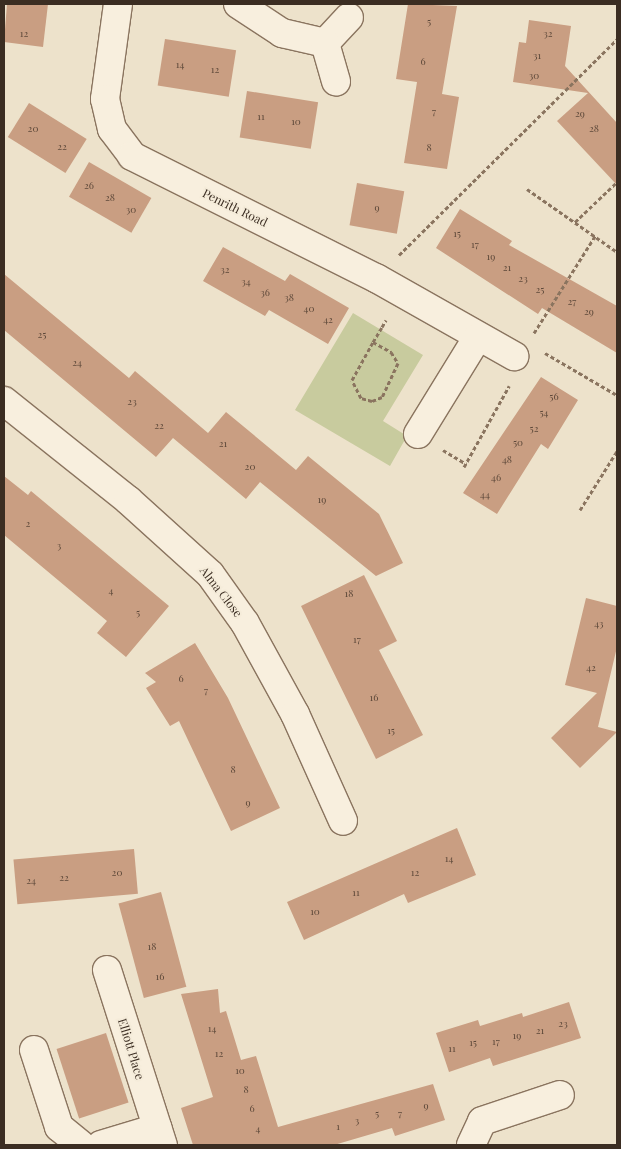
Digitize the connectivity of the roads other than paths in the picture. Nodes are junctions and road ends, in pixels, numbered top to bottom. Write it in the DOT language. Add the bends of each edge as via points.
graph roads {
  1 [pos="118,4"];
  2 [pos="238,4"];
  3 [pos="349,17"];
  4 [pos="325,43"];
  5 [pos="336,81"];
  6 [pos="477,338"];
  7 [pos="526,349"];
  8 [pos="4,401"];
  9 [pos="418,434"];
  10 [pos="343,821"];
  11 [pos="107,970"];
  12 [pos="34,1050"];
  13 [pos="560,1095"];
  14 [pos="160,1137"];
  15 [pos="81,1145"];
  16 [pos="101,1145"];
  17 [pos="471,1145"];
  1 -- 6 [label="street, Penrith Road" via="105,99 112,129 132,156 376,278"];
  2 -- 4 [label="street" via="282,34"];
  3 -- 4 [label="street"];
  4 -- 5 [label="street"];
  6 -- 7 [label="street, Penrith Road"];
  6 -- 9 [label="street"];
  8 -- 10 [label="street, Alma Close" via="128,500 210,574 246,623 295,714"];
  11 -- 14 [label="street, Elliott Place"];
  12 -- 15 [label="street" via="59,1127"];
  13 -- 17 [label="street" via="482,1121"];
  14 -- 16 [label="street, Elliott Place"];
}
